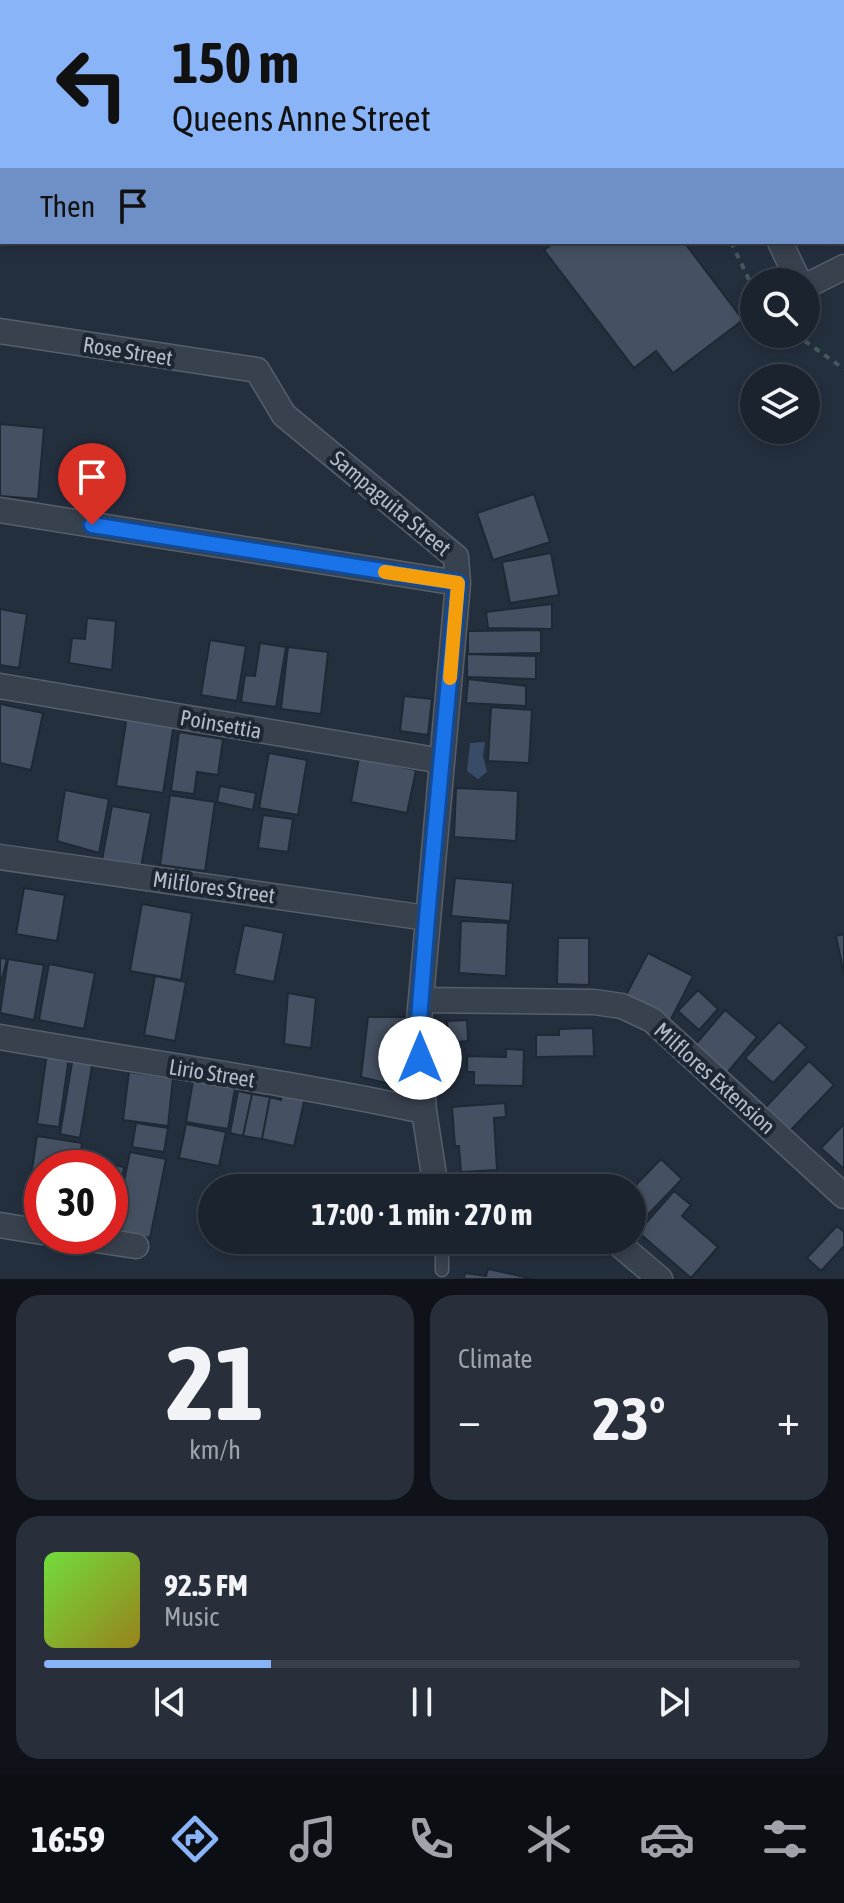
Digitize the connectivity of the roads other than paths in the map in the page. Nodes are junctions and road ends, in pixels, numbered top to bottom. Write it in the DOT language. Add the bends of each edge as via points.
graph roads {
  1 [pos="781,244"];
  2 [pos="844,267"];
  3 [pos="792,268"];
  4 [pos="820,279"];
  5 [pos="0,331"];
  6 [pos="257,370"];
  7 [pos="0,510"];
  8 [pos="458,583"];
  9 [pos="0,686"];
  10 [pos="442,761"];
  11 [pos="0,857"];
  12 [pos="427,918"];
  13 [pos="422,1000"];
  14 [pos="0,1037"];
  15 [pos="424,1111"];
  16 [pos="434,1174"];
  17 [pos="844,1196"];
  18 [pos="0,1225"];
  19 [pos="24,1229"];
  20 [pos="128,1245"];
  21 [pos="136,1246"];
  22 [pos="442,1254"];
  23 [pos="631,1254"];
  24 [pos="442,1270"];
  25 [pos="660,1279"];
  1 -- 3 [label="street"];
  2 -- 4 [label="street"];
  5 -- 6 [label="street, Rose Street"];
  6 -- 8 [label="street, Sampaguita Street" via="284,415 456,557"];
  7 -- 8 [label="street"];
  8 -- 10 [label="street, Sampaguita Street"];
  9 -- 10 [label="street, Poinsettia"];
  10 -- 12 [label="street, Sampaguita Street"];
  11 -- 12 [label="street, Milflores Street"];
  12 -- 13 [label="street, Sampaguita Street"];
  13 -- 15 [label="street, Sampaguita Street" via="418,1032"];
  13 -- 17 [label="street, Milflores Extension" via="622,1006 652,1020"];
  14 -- 15 [label="street, Lirio Street"];
  15 -- 16 [label="street, Sampaguita Street"];
  18 -- 19 [label="street"];
  20 -- 21 [label="street"];
  22 -- 24 [label="lane"];
  23 -- 25 [label="street"];
}
